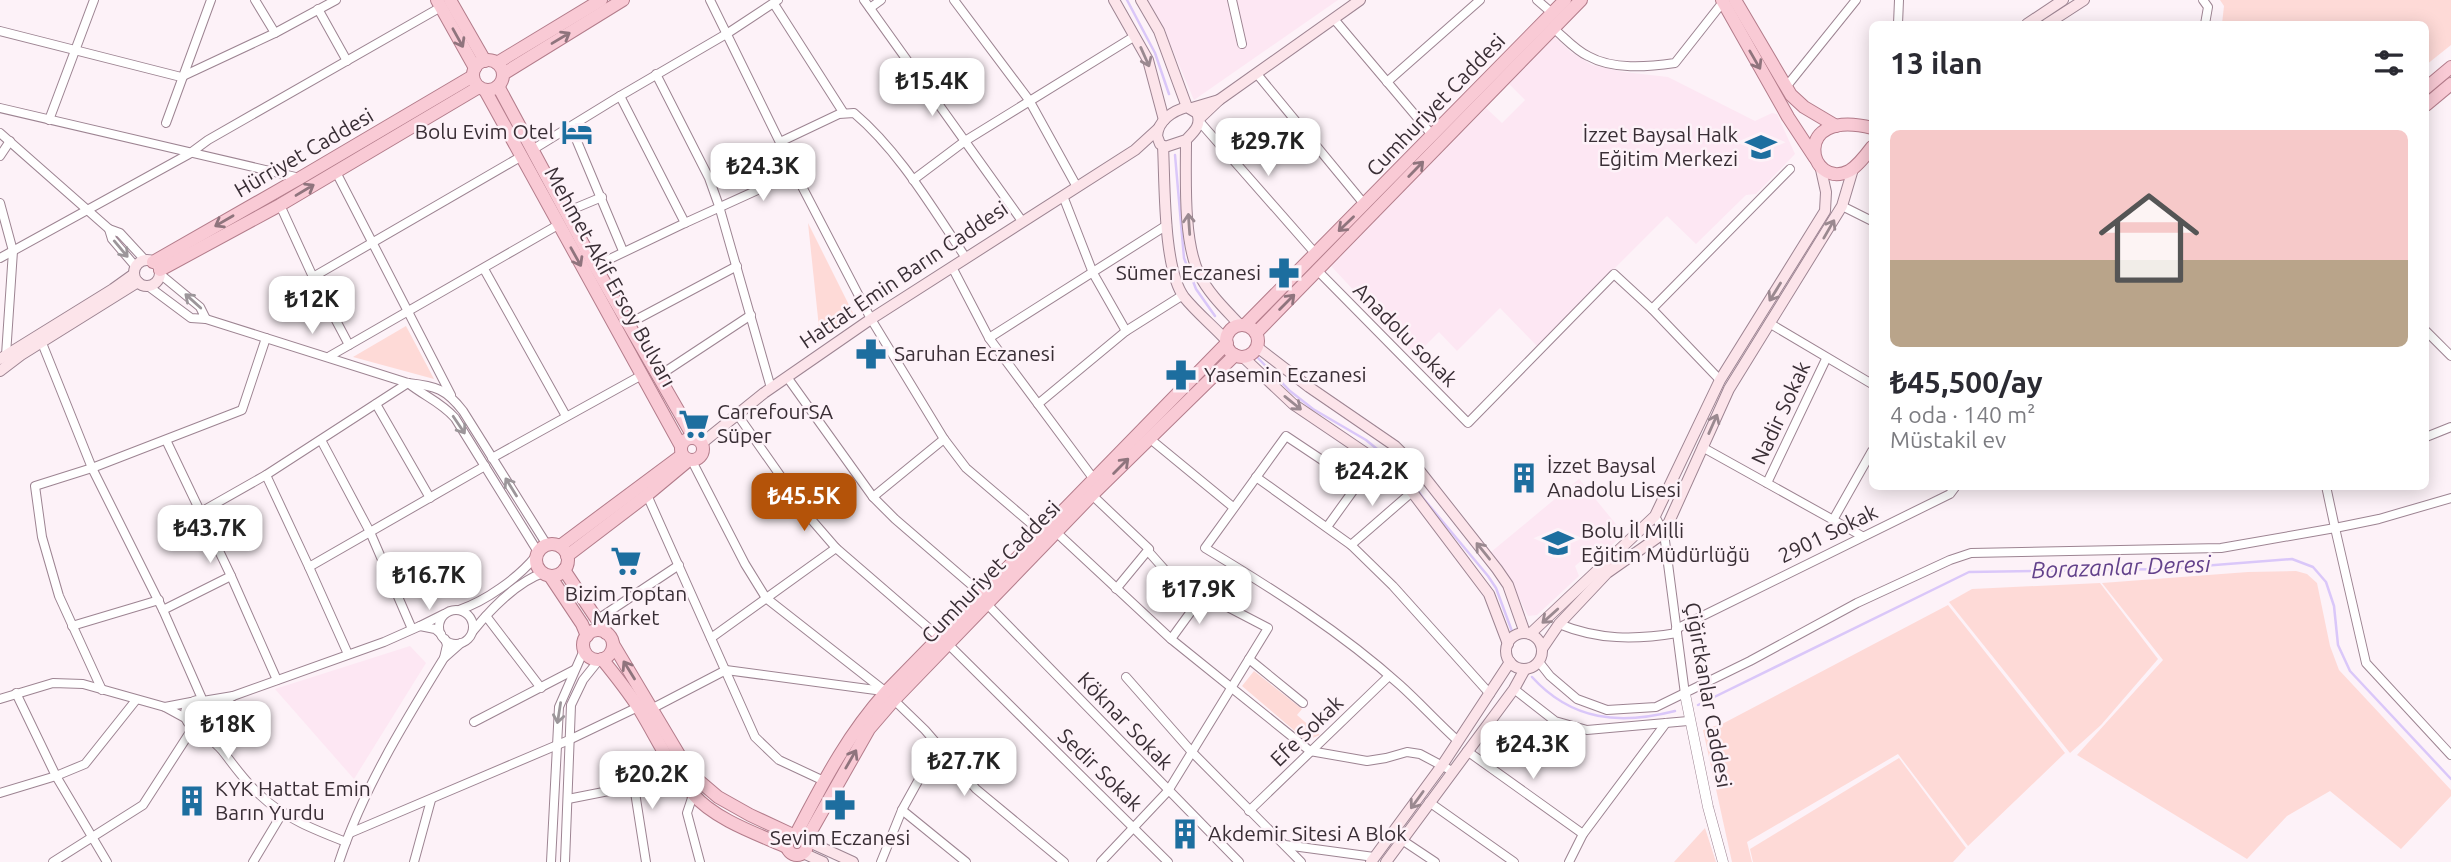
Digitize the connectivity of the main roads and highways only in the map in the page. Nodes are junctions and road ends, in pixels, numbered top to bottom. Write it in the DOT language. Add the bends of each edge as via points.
graph roads {
  1 [pos="601,0"];
  2 [pos="623,0"];
  3 [pos="1114,0"];
  4 [pos="1141,0"];
  5 [pos="1360,0"];
  6 [pos="1565,0"];
  7 [pos="1581,0"];
  8 [pos="2063,0"];
  9 [pos="2084,0"];
  10 [pos="1727,1"];
  11 [pos="446,2"];
  12 [pos="2032,21"];
  13 [pos="2052,21"];
  14 [pos="2451,67"];
  15 [pos="487,76"];
  16 [pos="2451,84"];
  17 [pos="2429,85"];
  18 [pos="1219,100"];
  19 [pos="2429,102"];
  20 [pos="1189,108"];
  21 [pos="1199,120"];
  22 [pos="1161,124"];
  23 [pos="1836,126"];
  24 [pos="1869,128"];
  25 [pos="1186,140"];
  26 [pos="1162,145"];
  27 [pos="1135,150"];
  28 [pos="1869,151"];
  29 [pos="527,153"];
  30 [pos="1818,161"];
  31 [pos="1853,169"];
  32 [pos="147,272"];
  33 [pos="1247,328"];
  34 [pos="1226,342"];
  35 [pos="1257,347"];
  36 [pos="1239,356"];
  37 [pos="3,357"];
  38 [pos="0,372"];
  39 [pos="698,440"];
  40 [pos="686,455"];
  41 [pos="550,551"];
  42 [pos="564,570"];
  43 [pos="547,575"];
  44 [pos="984,599"];
  45 [pos="1527,633"];
  46 [pos="587,636"];
  47 [pos="610,638"];
  48 [pos="1508,644"];
  49 [pos="1542,649"];
  50 [pos="600,660"];
  51 [pos="1510,662"];
  52 [pos="1525,669"];
  53 [pos="890,696"];
  54 [pos="1447,767"];
  55 [pos="795,848"];
  56 [pos="1373,860"];
  57 [pos="822,862"];
  58 [pos="852,862"];
  59 [pos="1386,862"];
  1 -- 15 [label="main road, Hürriyet Caddesi"];
  15 -- 2 [label="main road, Hürriyet Caddesi, one-way"];
  3 -- 22 [label="main road, one-way" via="1148,60"];
  4 -- 20 [label="main road" via="1159,31"];
  5 -- 18 [label="main road"];
  6 -- 33 [label="main road, Cumhuriyet Caddesi, one-way"];
  33 -- 7 [label="main road, Cumhuriyet Caddesi, one-way" via="1318,271"];
  8 -- 12 [label="main road"];
  9 -- 13 [label="main road"];
  10 -- 23 [label="main road" via="1786,88 1804,107"];
  10 -- 30 [label="main road, one-way" via="1788,117"];
  11 -- 15 [label="main road, Mehmet Akif Ersoy Bulvarı"];
  14 -- 17 [label="main road"];
  15 -- 29 [label="main road, Mehmet Akif Ersoy Bulvarı"];
  15 -- 32 [label="main road, Hürriyet Caddesi, one-way" via="300,178"];
  32 -- 15 [label="main road, Hürriyet Caddesi, one-way" via="280,205"];
  16 -- 19 [label="main road"];
  18 -- 20 [label="main road"];
  18 -- 21 [label="main road"];
  20 -- 21 [label="main road"];
  20 -- 22 [label="main road" via="1180,109"];
  21 -- 25 [label="main road"];
  22 -- 26 [label="main road" via="1157,136"];
  22 -- 27 [label="main road"];
  23 -- 24 [label="main road"];
  23 -- 30 [label="main road" via="1826,128 1816,139"];
  25 -- 26 [label="main road" via="1170,147"];
  33 -- 25 [label="main road, one-way" via="1208,289 1193,257"];
  26 -- 27 [label="main road"];
  26 -- 34 [label="main road" via="1173,266 1183,295"];
  27 -- 39 [label="main road, Hattat Emin Barın Caddesi" via="871,319"];
  28 -- 31 [label="main road"];
  29 -- 39 [label="main road, Mehmet Akif Ersoy Bulvarı"];
  29 -- 40 [label="main road, Mehmet Akif Ersoy Bulvarı, one-way" via="558,225"];
  30 -- 31 [label="main road" via="1837,174"];
  30 -- 45 [label="main road, one-way" via="1826,192 1825,211 1720,380 1655,516"];
  49 -- 31 [label="main road, one-way" via="1606,573 1664,533 1729,388 1842,206"];
  32 -- 37 [label="main road, Hürriyet Caddesi"];
  32 -- 38 [label="main road, Hürriyet Caddesi"];
  33 -- 34 [label="main road" via="1230,330"];
  33 -- 35 [label="main road" via="1258,339"];
  34 -- 36 [label="main road"];
  34 -- 44 [label="main road, Cumhuriyet Caddesi" via="1041,532"];
  35 -- 36 [label="main road" via="1253,353"];
  45 -- 35 [label="main road, one-way" via="1508,585 1419,470 1395,446"];
  44 -- 36 [label="main road, Cumhuriyet Caddesi, one-way"];
  36 -- 48 [label="main road, one-way" via="1293,404 1392,471 1412,492 1489,594"];
  39 -- 40 [label="main road" via="685,440"];
  39 -- 40 [label="main road" via="703,454 698,459"];
  40 -- 41 [label="main road"];
  40 -- 41 [label="main road" via="647,495"];
  41 -- 42 [label="main road"];
  41 -- 43 [label="main road" via="537,566"];
  42 -- 43 [label="main road"];
  42 -- 47 [label="main road"];
  43 -- 46 [label="main road"];
  44 -- 53 [label="main road, Cumhuriyet Caddesi"];
  45 -- 48 [label="main road" via="1514,636"];
  45 -- 49 [label="main road" via="1538,639"];
  46 -- 47 [label="main road" via="594,631"];
  46 -- 50 [label="main road" via="584,650"];
  47 -- 50 [label="main road" via="611,653"];
  55 -- 47 [label="main road, one-way" via="698,780"];
  48 -- 51 [label="main road"];
  49 -- 52 [label="main road" via="1539,662"];
  50 -- 55 [label="main road" via="638,707 693,795 741,826"];
  51 -- 52 [label="main road"];
  51 -- 54 [label="main road" via="1458,741"];
  52 -- 54 [label="main road" via="1467,751"];
  55 -- 53 [label="main road, Cumhuriyet Caddesi, one-way"];
  53 -- 55 [label="main road, Cumhuriyet Caddesi" via="860,721 824,781"];
  54 -- 56 [label="main road, one-way"];
  54 -- 59 [label="main road" via="1429,802"];
  55 -- 57 [label="main road"];
  55 -- 58 [label="main road"];
}
